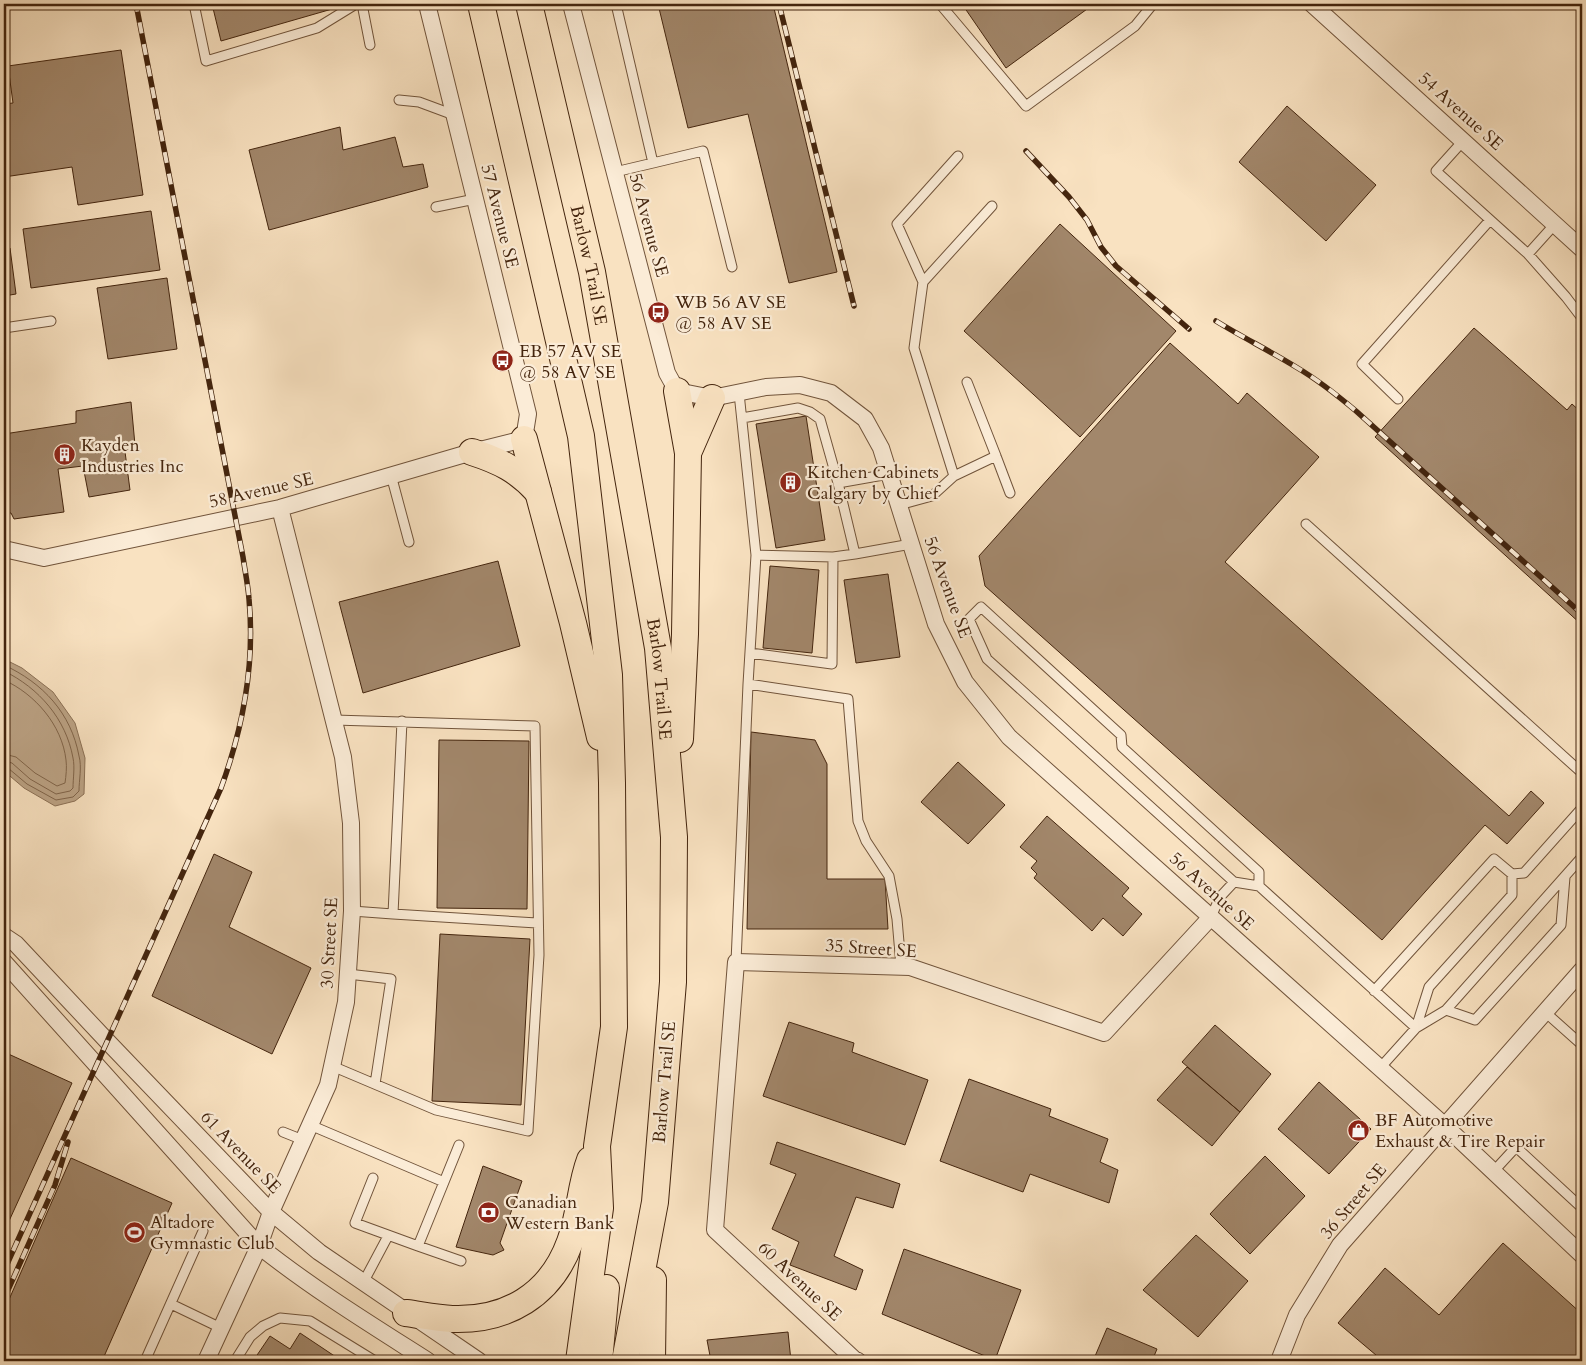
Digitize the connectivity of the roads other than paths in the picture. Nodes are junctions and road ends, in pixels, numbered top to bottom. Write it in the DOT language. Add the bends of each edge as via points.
graph roads {
  1 [pos="194,4"];
  2 [pos="356,4"];
  3 [pos="362,4"];
  4 [pos="427,4"];
  5 [pos="481,4"];
  6 [pos="529,4"];
  7 [pos="571,4"];
  8 [pos="616,4"];
  9 [pos="940,4"];
  10 [pos="1153,4"];
  11 [pos="1312,4"];
  12 [pos="370,45"];
  13 [pos="399,100"];
  14 [pos="454,116"];
  15 [pos="1463,141"];
  16 [pos="958,156"];
  17 [pos="653,163"];
  18 [pos="615,172"];
  19 [pos="475,198"];
  20 [pos="992,206"];
  21 [pos="436,207"];
  22 [pos="1490,220"];
  23 [pos="1555,224"];
  24 [pos="1582,249"];
  25 [pos="1528,254"];
  26 [pos="732,267"];
  27 [pos="924,282"];
  28 [pos="1582,318"];
  29 [pos="51,321"];
  30 [pos="4,328"];
  31 [pos="967,382"];
  32 [pos="677,391"];
  33 [pos="739,393"];
  34 [pos="712,398"];
  35 [pos="1398,399"];
  36 [pos="742,418"];
  37 [pos="524,438"];
  38 [pos="472,452"];
  39 [pos="688,453"];
  40 [pos="996,456"];
  41 [pos="889,474"];
  42 [pos="391,475"];
  43 [pos="954,476"];
  44 [pos="838,483"];
  45 [pos="538,492"];
  46 [pos="1010,493"];
  47 [pos="899,505"];
  48 [pos="280,508"];
  49 [pos="1306,524"];
  50 [pos="409,542"];
  51 [pos="911,544"];
  52 [pos="4,549"];
  53 [pos="855,554"];
  54 [pos="756,555"];
  55 [pos="833,557"];
  56 [pos="750,653"];
  57 [pos="748,684"];
  58 [pos="334,720"];
  59 [pos="402,721"];
  60 [pos="1582,773"];
  61 [pos="612,784"];
  62 [pos="1582,808"];
  63 [pos="674,837"];
  64 [pos="1582,857"];
  65 [pos="1512,874"];
  66 [pos="1564,877"];
  67 [pos="1234,882"];
  68 [pos="1259,886"];
  69 [pos="352,911"];
  70 [pos="393,914"];
  71 [pos="1212,918"];
  72 [pos="538,923"];
  73 [pos="4,936"];
  74 [pos="4,962"];
  75 [pos="736,962"];
  76 [pos="901,966"];
  77 [pos="1582,970"];
  78 [pos="348,974"];
  79 [pos="1374,991"];
  80 [pos="1446,1010"];
  81 [pos="1545,1012"];
  82 [pos="1416,1028"];
  83 [pos="1582,1045"];
  84 [pos="332,1066"];
  85 [pos="1380,1068"];
  86 [pos="375,1084"];
  87 [pos="310,1125"];
  88 [pos="1444,1126"];
  89 [pos="283,1132"];
  90 [pos="303,1140"];
  91 [pos="459,1145"];
  92 [pos="597,1146"];
  93 [pos="1493,1172"];
  94 [pos="373,1178"];
  95 [pos="444,1182"];
  96 [pos="654,1202"];
  97 [pos="600,1208"];
  98 [pos="1582,1208"];
  99 [pos="271,1212"];
  100 [pos="203,1232"];
  101 [pos="388,1236"];
  102 [pos="259,1246"];
  103 [pos="418,1246"];
  104 [pos="1582,1255"];
  105 [pos="461,1261"];
  106 [pos="363,1283"];
  107 [pos="171,1304"];
  108 [pos="406,1313"];
  109 [pos="221,1328"];
  110 [pos="417,1358"];
  111 [pos="1282,1360"];
  112 [pos="145,1361"];
  113 [pos="206,1361"];
  114 [pos="235,1361"];
  115 [pos="376,1361"];
  116 [pos="479,1361"];
  117 [pos="578,1361"];
  118 [pos="599,1361"];
  119 [pos="625,1361"];
  120 [pos="652,1361"];
  121 [pos="858,1361"];
  1 -- 2 [label="lane" via="206,61 317,28"];
  3 -- 12 [label="lane"];
  4 -- 14 [label="street, 57 Avenue SE"];
  5 -- 61 [label="main road" via="581,436 609,675"];
  6 -- 63 [label="main road, Barlow Trail SE" via="592,272 657,638"];
  7 -- 18 [label="street, 56 Avenue SE"];
  8 -- 17 [label="lane"];
  9 -- 10 [label="lane" via="1026,106 1135,26"];
  11 -- 15 [label="street, 54 Avenue SE"];
  13 -- 14 [label="lane" via="419,102"];
  14 -- 19 [label="street, 57 Avenue SE"];
  15 -- 22 [label="lane" via="1436,171"];
  15 -- 23 [label="street, 54 Avenue SE"];
  16 -- 27 [label="lane" via="897,224"];
  17 -- 18 [label="lane"];
  17 -- 26 [label="lane" via="704,151"];
  18 -- 32 [label="street, 56 Avenue SE" via="667,373"];
  19 -- 21 [label="lane"];
  19 -- 37 [label="street, 57 Avenue SE" via="528,414"];
  20 -- 27 [label="lane"];
  22 -- 25 [label="lane"];
  22 -- 35 [label="lane" via="1362,364"];
  23 -- 24 [label="street, 54 Avenue SE"];
  23 -- 25 [label="lane"];
  25 -- 28 [label="lane"];
  27 -- 43 [label="lane" via="914,348"];
  29 -- 30 [label="lane"];
  31 -- 40 [label="lane"];
  32 -- 34 [label="street, 56 Avenue SE"];
  32 -- 39 [label="main road"];
  33 -- 34 [label="street, 56 Avenue SE"];
  33 -- 36 [label="lane"];
  33 -- 41 [label="street, 56 Avenue SE" via="800,385 831,393 865,418 881,448"];
  34 -- 39 [label="main road"];
  36 -- 44 [label="lane" via="798,408 810,412 820,419"];
  36 -- 54 [label="lane"];
  37 -- 38 [label="street, 58 Avenue SE"];
  37 -- 45 [label="main road"];
  38 -- 42 [label="street, 58 Avenue SE"];
  38 -- 45 [label="main road" via="516,471"];
  39 -- 63 [label="main road" via="685,634"];
  40 -- 43 [label="lane"];
  40 -- 46 [label="lane"];
  41 -- 44 [label="lane"];
  41 -- 47 [label="street, 56 Avenue SE"];
  42 -- 48 [label="street, 58 Avenue SE"];
  42 -- 50 [label="lane"];
  43 -- 47 [label="lane" via="932,496"];
  44 -- 53 [label="lane"];
  45 -- 61 [label="main road"];
  47 -- 51 [label="street, 56 Avenue SE"];
  48 -- 52 [label="street, 58 Avenue SE" via="44,558"];
  48 -- 58 [label="street, 30 Street SE"];
  49 -- 60 [label="lane"];
  51 -- 53 [label="lane"];
  51 -- 71 [label="street, 56 Avenue SE" via="936,624 965,682 1009,737"];
  53 -- 55 [label="lane"];
  54 -- 55 [label="lane"];
  54 -- 56 [label="lane"];
  55 -- 56 [label="lane" via="832,664"];
  56 -- 57 [label="lane"];
  57 -- 75 [label="lane"];
  57 -- 76 [label="lane" via="848,699 858,822 866,841 889,876"];
  58 -- 59 [label="lane"];
  58 -- 69 [label="street, 30 Street SE" via="343,757 351,824"];
  59 -- 70 [label="lane"];
  59 -- 72 [label="lane" via="535,726"];
  61 -- 92 [label="main road" via="614,1028"];
  62 -- 65 [label="lane" via="1524,873"];
  63 -- 96 [label="main road, Barlow Trail SE" via="673,982"];
  64 -- 66 [label="lane"];
  65 -- 79 [label="lane" via="1494,859"];
  65 -- 82 [label="lane" via="1512,895 1429,987"];
  66 -- 80 [label="lane"];
  66 -- 80 [label="lane" via="1561,925 1474,1020"];
  67 -- 68 [label="lane"];
  67 -- 68 [label="lane" via="987,659 969,619 981,607 1121,735 1122,747 1259,872"];
  67 -- 71 [label="lane" via="1220,897"];
  68 -- 79 [label="lane"];
  69 -- 70 [label="lane"];
  69 -- 78 [label="street, 30 Street SE"];
  70 -- 72 [label="lane"];
  71 -- 76 [label="street, 35 Street SE" via="1104,1033"];
  71 -- 85 [label="street, 56 Avenue SE"];
  72 -- 86 [label="lane" via="528,1131 436,1110"];
  73 -- 99 [label="street, 61 Avenue SE" via="16,944"];
  74 -- 102 [label="street"];
  75 -- 76 [label="street, 35 Street SE"];
  75 -- 121 [label="street, 60 Avenue SE" via="715,1230"];
  77 -- 81 [label="street, 36 Street SE"];
  78 -- 84 [label="street, 30 Street SE" via="346,1002"];
  78 -- 86 [label="lane" via="391,979"];
  79 -- 82 [label="lane"];
  80 -- 82 [label="lane"];
  81 -- 83 [label="lane"];
  81 -- 88 [label="street, 36 Street SE"];
  82 -- 85 [label="lane"];
  84 -- 86 [label="lane"];
  84 -- 87 [label="street, 30 Street SE" via="328,1085"];
  85 -- 88 [label="street, 56 Avenue SE"];
  87 -- 90 [label="street, 30 Street SE"];
  87 -- 95 [label="lane"];
  88 -- 93 [label="street, 56 Avenue SE"];
  88 -- 111 [label="street, 36 Street SE" via="1340,1245 1297,1315"];
  89 -- 90 [label="lane"];
  90 -- 99 [label="street, 30 Street SE"];
  91 -- 95 [label="lane"];
  92 -- 97 [label="main road"];
  92 -- 108 [label="main road" via="588,1162 571,1241 559,1268 536,1295 509,1310 482,1317 452,1319"];
  93 -- 98 [label="lane" via="1516,1147"];
  93 -- 104 [label="street, 56 Avenue SE"];
  94 -- 101 [label="lane" via="355,1223"];
  95 -- 103 [label="lane"];
  96 -- 119 [label="main road, Barlow Trail SE"];
  96 -- 120 [label="main road"];
  97 -- 117 [label="main road"];
  97 -- 118 [label="main road" via="612,1231"];
  99 -- 102 [label="street, 30 Street SE"];
  99 -- 106 [label="street, 61 Avenue SE"];
  100 -- 107 [label="lane"];
  101 -- 103 [label="lane"];
  101 -- 106 [label="lane"];
  102 -- 109 [label="street, 30 Street SE"];
  102 -- 110 [label="street" via="297,1277"];
  103 -- 105 [label="lane"];
  106 -- 108 [label="street, 61 Avenue SE"];
  107 -- 109 [label="lane"];
  107 -- 112 [label="lane"];
  108 -- 116 [label="street, 61 Avenue SE"];
  109 -- 113 [label="street, 30 Street SE"];
  114 -- 115 [label="lane" via="250,1337 280,1318 310,1321"];
}
